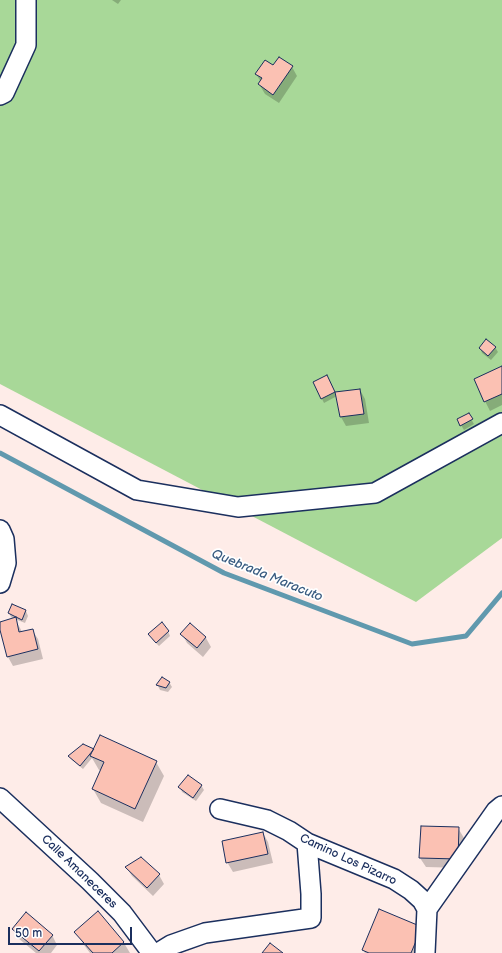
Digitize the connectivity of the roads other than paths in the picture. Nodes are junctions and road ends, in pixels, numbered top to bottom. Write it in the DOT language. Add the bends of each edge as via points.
graph roads {
  1 [pos="26,0"];
  2 [pos="0,95"];
  3 [pos="0,415"];
  4 [pos="502,423"];
  5 [pos="0,530"];
  6 [pos="0,583"];
  7 [pos="0,798"];
  8 [pos="502,806"];
  9 [pos="220,809"];
  10 [pos="306,843"];
  11 [pos="427,909"];
  12 [pos="152,953"];
  13 [pos="158,953"];
  14 [pos="425,953"];
  1 -- 2 [label="street" via="26,45 4,93"];
  3 -- 4 [label="street" via="137,490 238,507 375,493"];
  5 -- 6 [label="street" via="4,539 6,563"];
  7 -- 12 [label="street, Calle Amaneceres" via="122,913"];
  8 -- 11 [label="street"];
  9 -- 10 [label="street, Camino Los Pizarro" via="267,820"];
  10 -- 11 [label="street, Camino Los Pizarro" via="394,879 411,890"];
  10 -- 13 [label="street" via="311,918 205,933 171,945"];
  11 -- 14 [label="street"];
}
